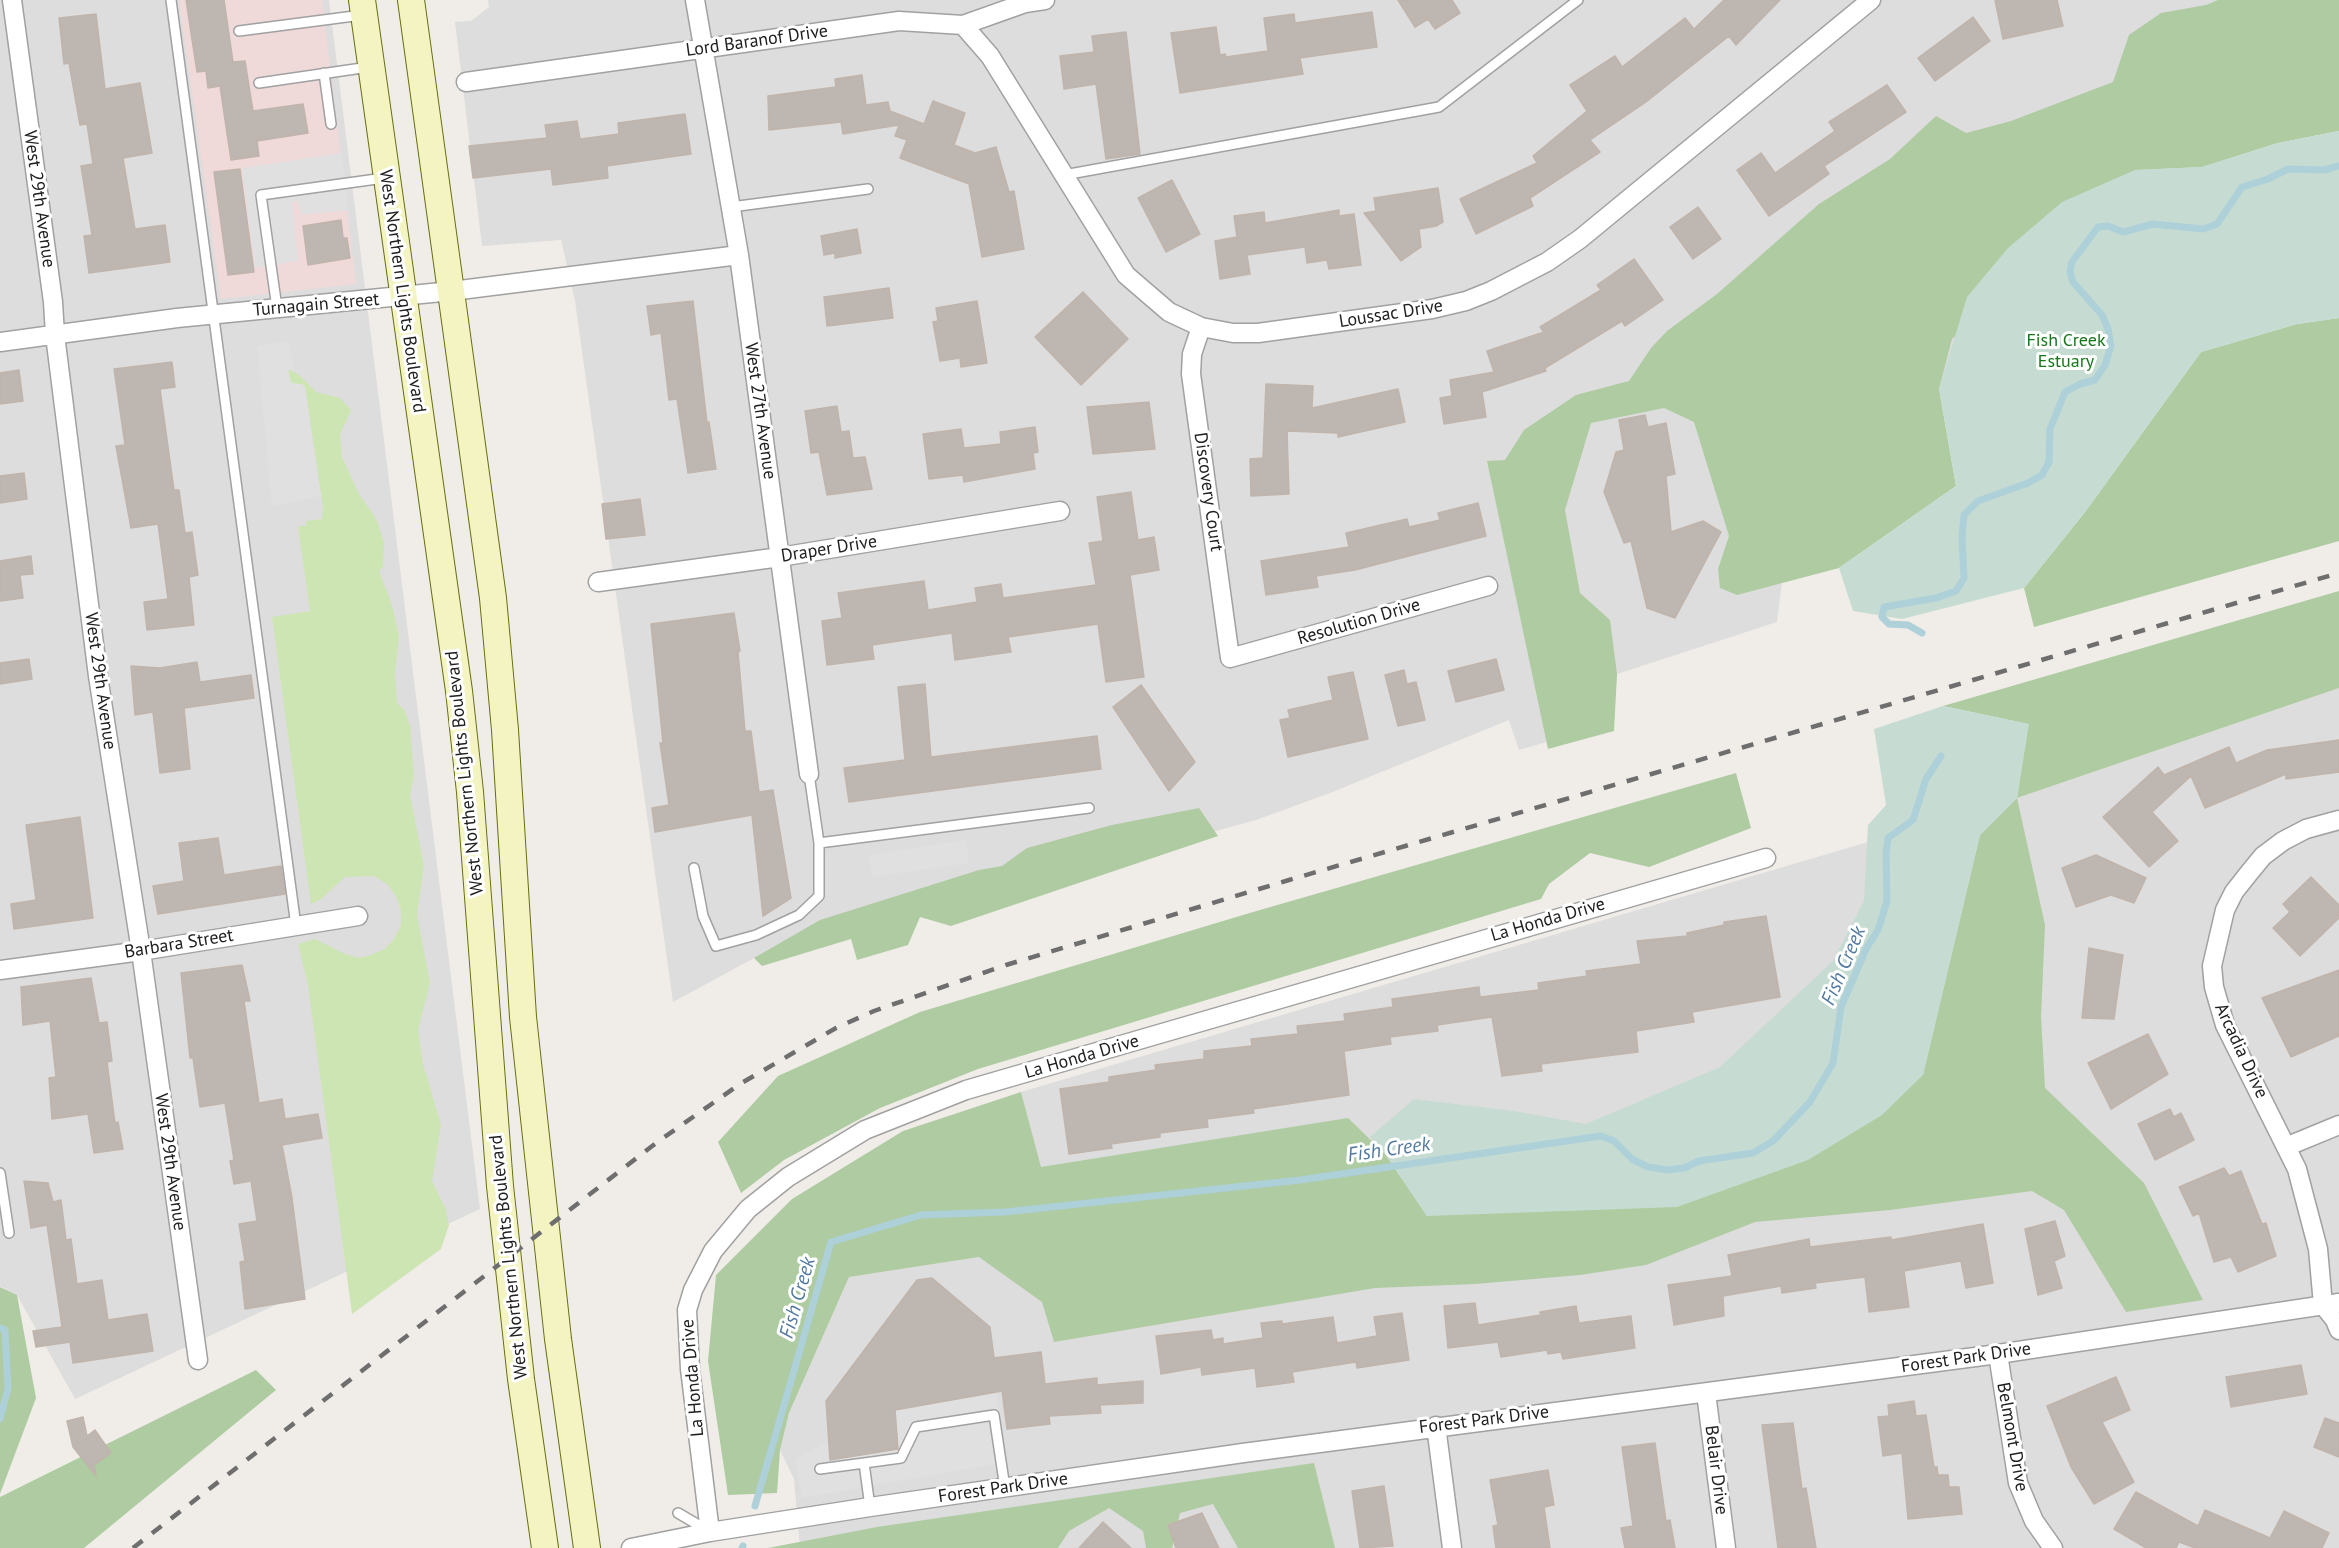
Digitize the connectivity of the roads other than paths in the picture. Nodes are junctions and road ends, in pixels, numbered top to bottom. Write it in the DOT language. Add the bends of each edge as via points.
graph roads {
  1 [pos="12,0"];
  2 [pos="171,0"];
  3 [pos="411,0"];
  4 [pos="695,0"];
  5 [pos="1045,0"];
  6 [pos="1578,0"];
  7 [pos="1871,0"];
  8 [pos="363,8"];
  9 [pos="963,25"];
  10 [pos="239,31"];
  11 [pos="702,49"];
  12 [pos="371,67"];
  13 [pos="324,73"];
  14 [pos="259,82"];
  15 [pos="466,82"];
  16 [pos="331,124"];
  17 [pos="1064,176"];
  18 [pos="386,177"];
  19 [pos="868,189"];
  20 [pos="731,207"];
  21 [pos="739,255"];
  22 [pos="452,291"];
  23 [pos="403,296"];
  24 [pos="277,308"];
  25 [pos="212,315"];
  26 [pos="1201,327"];
  27 [pos="55,335"];
  28 [pos="0,342"];
  29 [pos="1060,511"];
  30 [pos="780,557"];
  31 [pos="598,582"];
  32 [pos="1488,586"];
  33 [pos="1230,658"];
  34 [pos="809,774"];
  35 [pos="1089,808"];
  36 [pos="2339,820"];
  37 [pos="819,843"];
  38 [pos="1767,858"];
  39 [pos="694,868"];
  40 [pos="358,916"];
  41 [pos="296,926"];
  42 [pos="141,951"];
  43 [pos="0,969"];
  44 [pos="2339,1125"];
  45 [pos="2288,1146"];
  46 [pos="0,1173"];
  47 [pos="9,1233"];
  48 [pos="2331,1304"];
  49 [pos="2339,1330"];
  50 [pos="1998,1354"];
  51 [pos="198,1360"];
  52 [pos="1706,1393"];
  53 [pos="1436,1426"];
  54 [pos="864,1463"];
  55 [pos="820,1469"];
  56 [pos="1005,1488"];
  57 [pos="870,1507"];
  58 [pos="678,1513"];
  59 [pos="710,1532"];
  60 [pos="545,1548"];
  61 [pos="587,1548"];
  62 [pos="632,1548"];
  63 [pos="1452,1548"];
  64 [pos="1726,1548"];
  65 [pos="2053,1548"];
  1 -- 27 [label="street, West 29th Avenue"];
  2 -- 25 [label="lane"];
  3 -- 22 [label="main road"];
  4 -- 11 [label="street, West 27th Avenue"];
  5 -- 9 [label="street, Lord Baranof Drive"];
  6 -- 17 [label="lane" via="1439,107"];
  7 -- 26 [label="street, Loussac Drive" via="1580,239 1547,262 1491,291 1432,309 1258,333"];
  8 -- 10 [label="lane"];
  8 -- 12 [label="main road, West Northern Lights Boulevard"];
  9 -- 11 [label="street, Lord Baranof Drive" via="899,21"];
  9 -- 17 [label="street, Loussac Drive" via="990,56"];
  11 -- 15 [label="street, Lord Baranof Drive"];
  11 -- 20 [label="street, West 27th Avenue"];
  12 -- 13 [label="lane"];
  12 -- 18 [label="main road, West Northern Lights Boulevard"];
  13 -- 14 [label="lane"];
  13 -- 16 [label="lane"];
  17 -- 26 [label="street, Loussac Drive" via="1126,275 1169,312"];
  18 -- 23 [label="main road, West Northern Lights Boulevard"];
  18 -- 24 [label="lane" via="261,195"];
  19 -- 20 [label="lane"];
  20 -- 21 [label="street, West 27th Avenue"];
  21 -- 22 [label="street, Turnagain Street"];
  21 -- 30 [label="street, West 27th Avenue"];
  22 -- 23 [label="street, Turnagain Street"];
  22 -- 61 [label="main road" via="493,598 506,730 523,1017 558,1339"];
  23 -- 24 [label="street, Turnagain Street"];
  23 -- 60 [label="main road, West Northern Lights Boulevard" via="460,702 500,1186"];
  24 -- 25 [label="street, Turnagain Street"];
  25 -- 27 [label="street, Turnagain Street"];
  25 -- 41 [label="lane"];
  26 -- 33 [label="street, Discovery Court" via="1192,354 1191,374"];
  27 -- 28 [label="street, Turnagain Street"];
  27 -- 42 [label="street, West 29th Avenue" via="98,676"];
  29 -- 30 [label="street, Draper Drive"];
  30 -- 31 [label="street, Draper Drive"];
  30 -- 34 [label="street, West 27th Avenue"];
  32 -- 33 [label="street, Resolution Drive"];
  34 -- 37 [label="lane"];
  35 -- 37 [label="lane"];
  36 -- 45 [label="street, Arcadia Drive" via="2306,829 2263,856 2234,892 2215,948 2214,987 2225,1025"];
  37 -- 39 [label="lane" via="819,896 799,915 756,935 716,946 703,916"];
  38 -- 59 [label="street, La Honda Drive" via="966,1089 866,1130 788,1177 748,1209 713,1251 687,1311 690,1369"];
  40 -- 41 [label="street, Barbara Street"];
  41 -- 42 [label="street, Barbara Street"];
  42 -- 43 [label="street, Barbara Street"];
  42 -- 51 [label="street, West 29th Avenue"];
  44 -- 45 [label="street"];
  45 -- 48 [label="street, Arcadia Drive" via="2314,1229"];
  46 -- 47 [label="lane"];
  48 -- 49 [label="street, Arcadia Drive"];
  48 -- 50 [label="street, Forest Park Drive"];
  50 -- 52 [label="street, Forest Park Drive"];
  50 -- 65 [label="street, Belmont Drive" via="2018,1483 2034,1521"];
  52 -- 53 [label="street, Forest Park Drive"];
  52 -- 64 [label="street, Belair Drive"];
  53 -- 56 [label="street, Forest Park Drive"];
  53 -- 63 [label="street"];
  54 -- 55 [label="lane"];
  54 -- 56 [label="lane" via="901,1458 916,1427 994,1415"];
  54 -- 57 [label="lane"];
  56 -- 57 [label="street, Forest Park Drive"];
  57 -- 59 [label="street, Forest Park Drive"];
  58 -- 59 [label="lane"];
  59 -- 62 [label="street, Forest Park Drive"];
}
